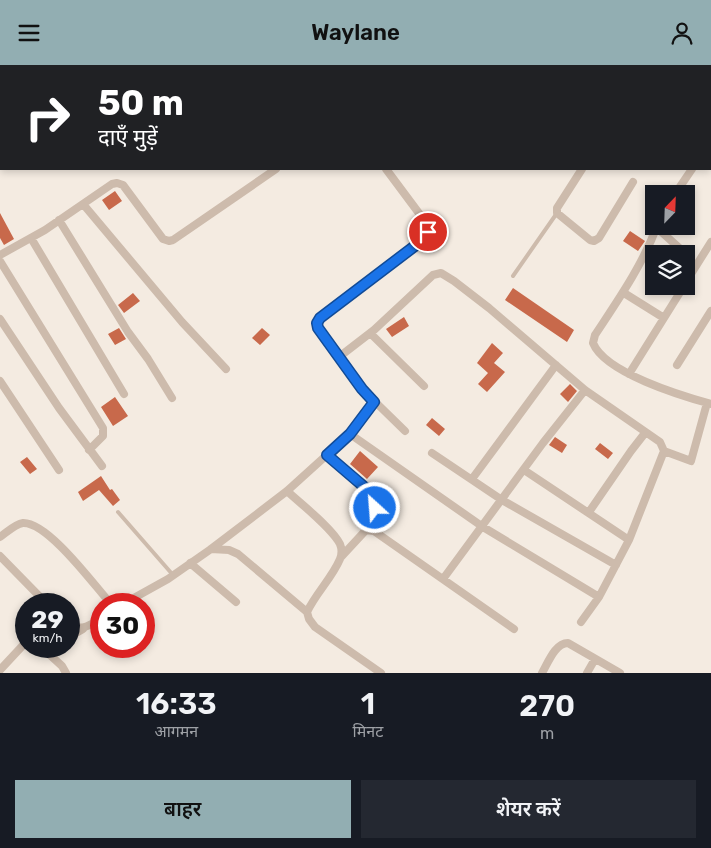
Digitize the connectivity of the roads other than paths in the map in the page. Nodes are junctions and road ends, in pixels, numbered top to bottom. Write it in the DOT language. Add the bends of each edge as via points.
graph roads {
  1 [pos="275,170"];
  2 [pos="387,170"];
  3 [pos="581,170"];
  4 [pos="691,170"];
  5 [pos="633,182"];
  6 [pos="682,185"];
  7 [pos="83,204"];
  8 [pos="557,213"];
  9 [pos="59,220"];
  10 [pos="653,235"];
  11 [pos="665,235"];
  12 [pos="31,238"];
  13 [pos="711,242"];
  14 [pos="676,245"];
  15 [pos="0,255"];
  16 [pos="0,261"];
  17 [pos="695,262"];
  18 [pos="698,264"];
  19 [pos="695,268"];
  20 [pos="513,276"];
  21 [pos="624,293"];
  22 [pos="678,295"];
  23 [pos="711,311"];
  24 [pos="664,318"];
  25 [pos="0,319"];
  26 [pos="370,333"];
  27 [pos="339,357"];
  28 [pos="556,365"];
  29 [pos="677,365"];
  30 [pos="226,369"];
  31 [pos="629,374"];
  32 [pos="0,381"];
  33 [pos="424,386"];
  34 [pos="585,390"];
  35 [pos="124,394"];
  36 [pos="172,398"];
  37 [pos="374,402"];
  38 [pos="709,403"];
  39 [pos="405,431"];
  40 [pos="645,433"];
  41 [pos="350,434"];
  42 [pos="88,450"];
  43 [pos="664,451"];
  44 [pos="432,453"];
  45 [pos="327,455"];
  46 [pos="102,466"];
  47 [pos="59,470"];
  48 [pos="524,470"];
  49 [pos="472,479"];
  50 [pos="288,491"];
  51 [pos="502,500"];
  52 [pos="118,513"];
  53 [pos="590,513"];
  54 [pos="483,527"];
  55 [pos="366,530"];
  56 [pos="0,537"];
  57 [pos="629,540"];
  58 [pos="211,549"];
  59 [pos="0,556"];
  60 [pos="341,557"];
  61 [pos="190,563"];
  62 [pos="616,565"];
  63 [pos="173,575"];
  64 [pos="443,579"];
  65 [pos="36,593"];
  66 [pos="101,593"];
  67 [pos="142,593"];
  68 [pos="598,597"];
  69 [pos="236,602"];
  70 [pos="307,612"];
  71 [pos="581,623"];
  72 [pos="90,626"];
  73 [pos="80,628"];
  74 [pos="83,629"];
  75 [pos="514,629"];
  76 [pos="80,631"];
  77 [pos="15,654"];
  78 [pos="53,658"];
  79 [pos="596,659"];
  80 [pos="0,670"];
  81 [pos="66,673"];
  82 [pos="381,673"];
  83 [pos="542,673"];
  84 [pos="587,673"];
  85 [pos="620,673"];
  1 -- 7 [label="street" via="169,241 163,239 123,185 112,184"];
  2 -- 27 [label="street" via="427,224 428,232 424,239 320,318 318,328"];
  3 -- 8 [label="street"];
  4 -- 6 [label="street"];
  5 -- 8 [label="street" via="599,238 594,241"];
  7 -- 9 [label="street"];
  7 -- 30 [label="street"];
  8 -- 20 [label="lane"];
  9 -- 12 [label="street"];
  9 -- 36 [label="street"];
  10 -- 21 [label="street"];
  11 -- 14 [label="street"];
  12 -- 15 [label="street"];
  12 -- 35 [label="street"];
  13 -- 18 [label="street"];
  16 -- 42 [label="street" via="103,428 103,436"];
  17 -- 18 [label="street"];
  18 -- 19 [label="street"];
  21 -- 24 [label="street"];
  21 -- 31 [label="street" via="595,335 593,343"];
  22 -- 24 [label="street"];
  23 -- 29 [label="street"];
  24 -- 31 [label="street"];
  25 -- 42 [label="street"];
  26 -- 27 [label="street"];
  26 -- 28 [label="street" via="432,275 440,273 489,308"];
  26 -- 33 [label="street"];
  27 -- 37 [label="street"];
  28 -- 34 [label="street"];
  28 -- 49 [label="street"];
  31 -- 38 [label="street"];
  32 -- 47 [label="street"];
  34 -- 40 [label="street"];
  34 -- 48 [label="street"];
  37 -- 39 [label="street"];
  37 -- 41 [label="street"];
  38 -- 43 [label="street" via="691,461"];
  40 -- 43 [label="street" via="660,443"];
  40 -- 53 [label="street"];
  41 -- 45 [label="street"];
  41 -- 54 [label="street"];
  42 -- 46 [label="street"];
  43 -- 57 [label="street"];
  44 -- 49 [label="street"];
  45 -- 50 [label="street"];
  45 -- 55 [label="street" via="376,497"];
  48 -- 51 [label="street"];
  48 -- 53 [label="street"];
  49 -- 51 [label="street"];
  50 -- 58 [label="street"];
  50 -- 60 [label="street" via="332,533 339,542"];
  51 -- 54 [label="street"];
  51 -- 62 [label="street"];
  52 -- 63 [label="lane"];
  53 -- 57 [label="street"];
  54 -- 64 [label="street"];
  54 -- 68 [label="street"];
  55 -- 60 [label="street"];
  55 -- 64 [label="street" via="377,533"];
  56 -- 66 [label="street" via="20,523 41,529 57,542"];
  57 -- 62 [label="street"];
  58 -- 61 [label="street"];
  58 -- 70 [label="street" via="238,554"];
  59 -- 65 [label="street"];
  60 -- 70 [label="street"];
  61 -- 63 [label="street"];
  61 -- 69 [label="street"];
  62 -- 68 [label="street"];
  63 -- 67 [label="street"];
  64 -- 75 [label="street"];
  68 -- 71 [label="street"];
  70 -- 82 [label="street" via="315,627"];
  72 -- 74 [label="street"];
  73 -- 74 [label="street"];
  74 -- 76 [label="street"];
  77 -- 80 [label="street"];
  78 -- 81 [label="street"];
  79 -- 83 [label="street" via="563,643"];
  79 -- 84 [label="street"];
  79 -- 85 [label="street"];
}
